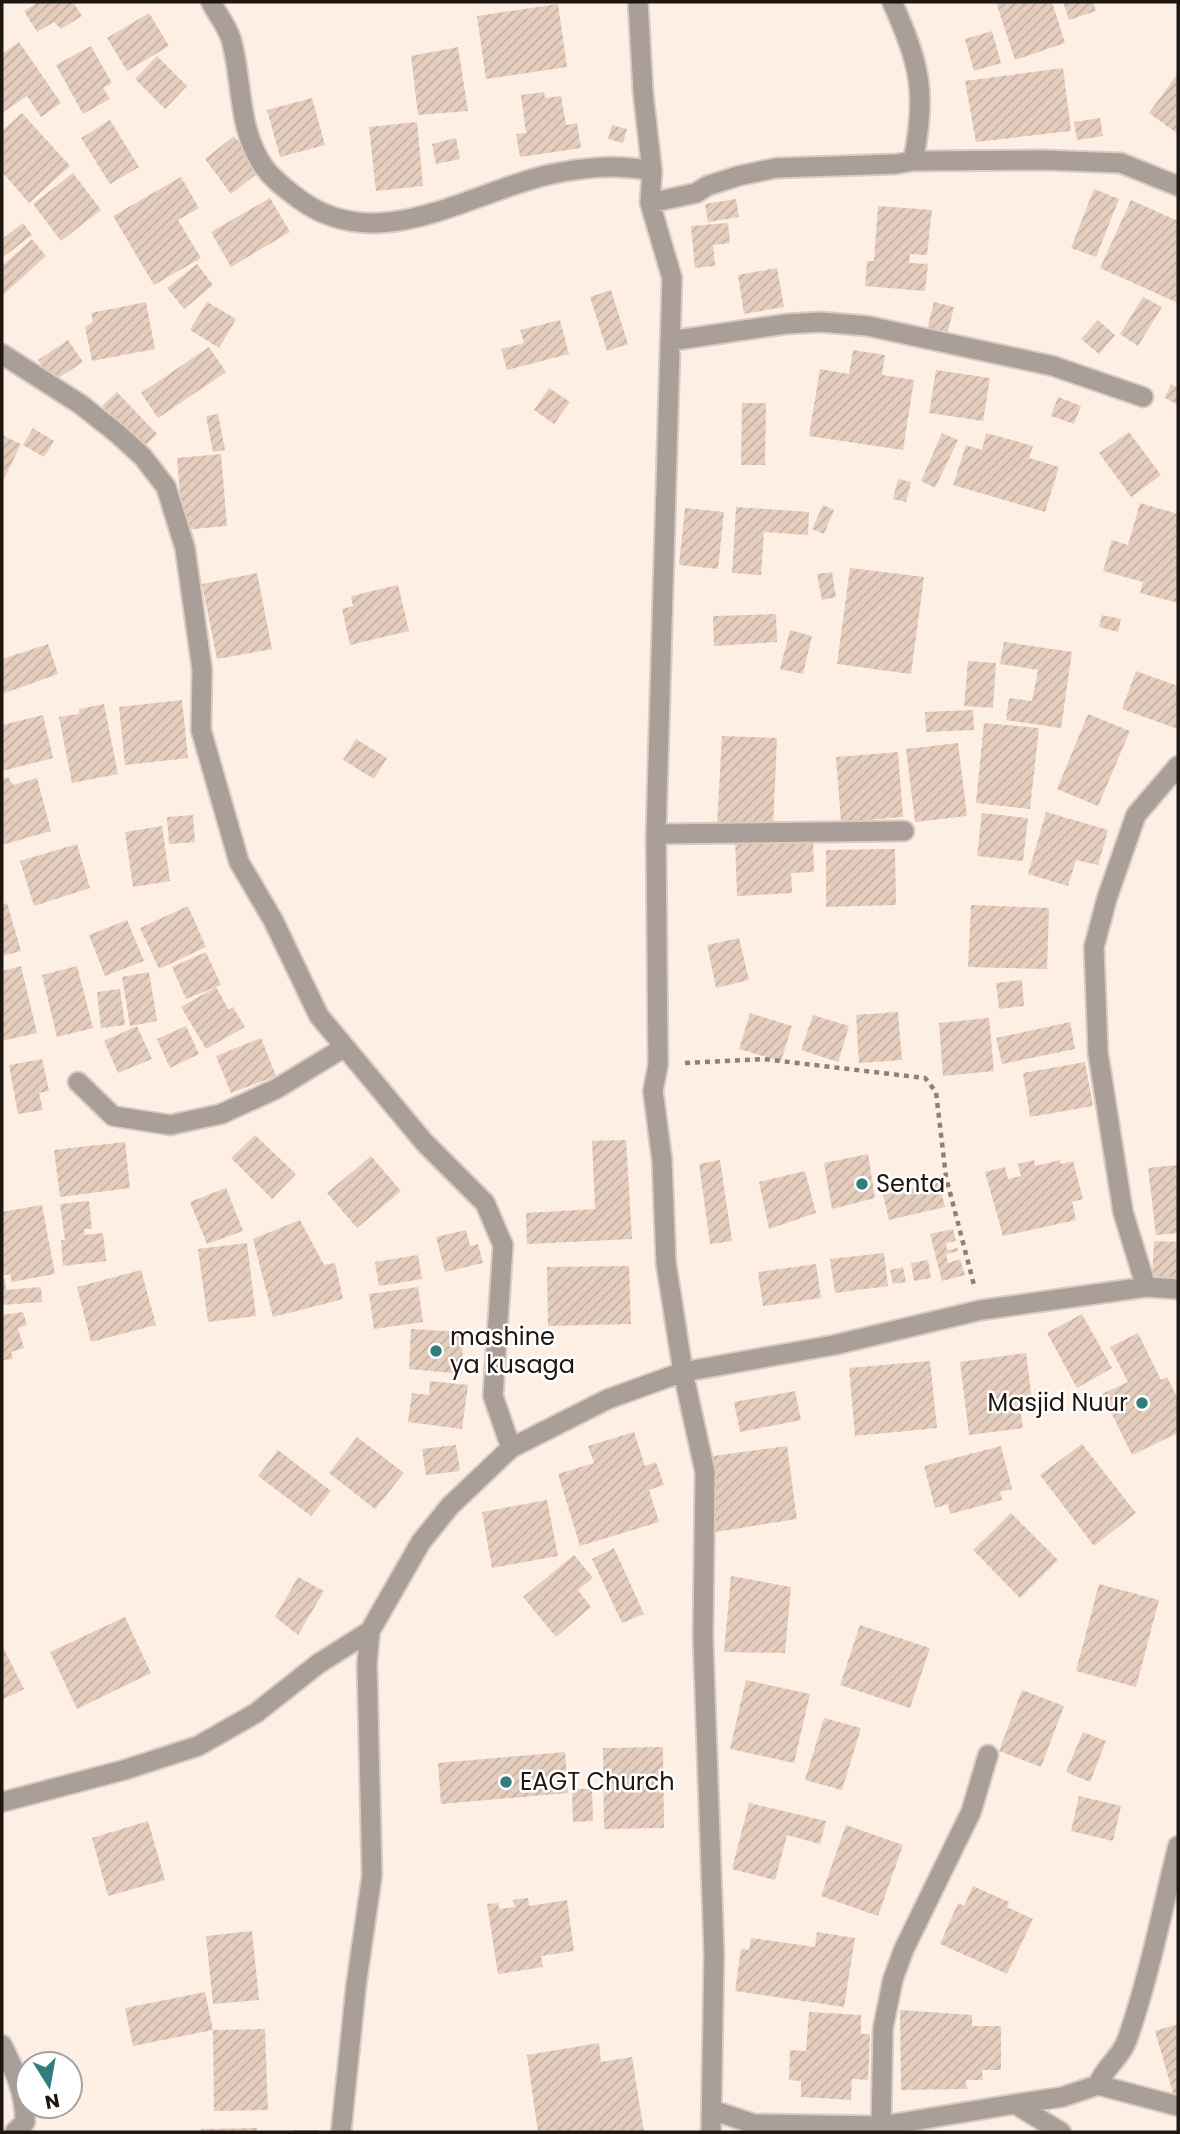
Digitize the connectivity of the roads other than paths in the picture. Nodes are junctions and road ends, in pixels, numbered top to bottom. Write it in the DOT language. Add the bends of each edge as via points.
graph roads {
  1 [pos="211,2"];
  2 [pos="638,2"];
  3 [pos="892,2"];
  4 [pos="913,161"];
  5 [pos="652,171"];
  6 [pos="1178,186"];
  7 [pos="650,203"];
  8 [pos="670,341"];
  9 [pos="2,354"];
  10 [pos="1143,397"];
  11 [pos="1178,766"];
  12 [pos="904,831"];
  13 [pos="656,834"];
  14 [pos="345,1046"];
  15 [pos="78,1082"];
  16 [pos="1146,1287"];
  17 [pos="1178,1289"];
  18 [pos="683,1372"];
  19 [pos="511,1448"];
  20 [pos="370,1631"];
  21 [pos="988,1755"];
  22 [pos="2,1802"];
  23 [pos="1178,1846"];
  24 [pos="2,2045"];
  25 [pos="1098,2085"];
  26 [pos="1015,2104"];
  27 [pos="1178,2106"];
  28 [pos="712,2110"];
  29 [pos="881,2126"];
  30 [pos="748,2128"];
  31 [pos="15,2132"];
  32 [pos="341,2132"];
  33 [pos="711,2132"];
  34 [pos="1061,2132"];
  1 -- 5 [label="street" via="230,35 244,122 263,166 278,184 331,217 390,223 436,214 545,176 618,165"];
  2 -- 5 [label="street"];
  3 -- 4 [label="street" via="922,87"];
  4 -- 6 [label="street" via="1121,163"];
  4 -- 7 [label="street" via="776,168"];
  5 -- 7 [label="street"];
  7 -- 8 [label="street" via="672,278"];
  8 -- 10 [label="street" via="786,324 868,326 1053,366"];
  8 -- 13 [label="street"];
  9 -- 14 [label="street" via="118,434 166,487 185,548 202,669 201,730 239,862 319,1016"];
  11 -- 16 [label="street" via="1136,815 1094,947 1098,1052 1123,1212"];
  12 -- 13 [label="street"];
  13 -- 18 [label="street" via="658,1065 653,1091 662,1160 666,1263"];
  14 -- 15 [label="street" via="276,1089 221,1114 170,1125 113,1116"];
  14 -- 19 [label="street" via="424,1142 485,1203 503,1244 493,1396"];
  16 -- 17 [label="street"];
  16 -- 18 [label="street" via="981,1310 834,1345"];
  18 -- 19 [label="street" via="608,1399"];
  18 -- 28 [label="street" via="705,1472 703,1637 714,1966"];
  19 -- 20 [label="street" via="450,1506 421,1542"];
  20 -- 22 [label="street" via="318,1664 256,1713 198,1746"];
  20 -- 32 [label="street" via="372,1875"];
  21 -- 29 [label="street" via="971,1812 893,1979 883,2028"];
  23 -- 25 [label="street" via="1126,2043"];
  24 -- 31 [label="street" via="17,2073 25,2106 25,2122"];
  25 -- 26 [label="street" via="1062,2097"];
  25 -- 27 [label="street"];
  26 -- 29 [label="street"];
  26 -- 34 [label="street"];
  28 -- 30 [label="street"];
  28 -- 33 [label="street"];
  29 -- 30 [label="street"];
}
